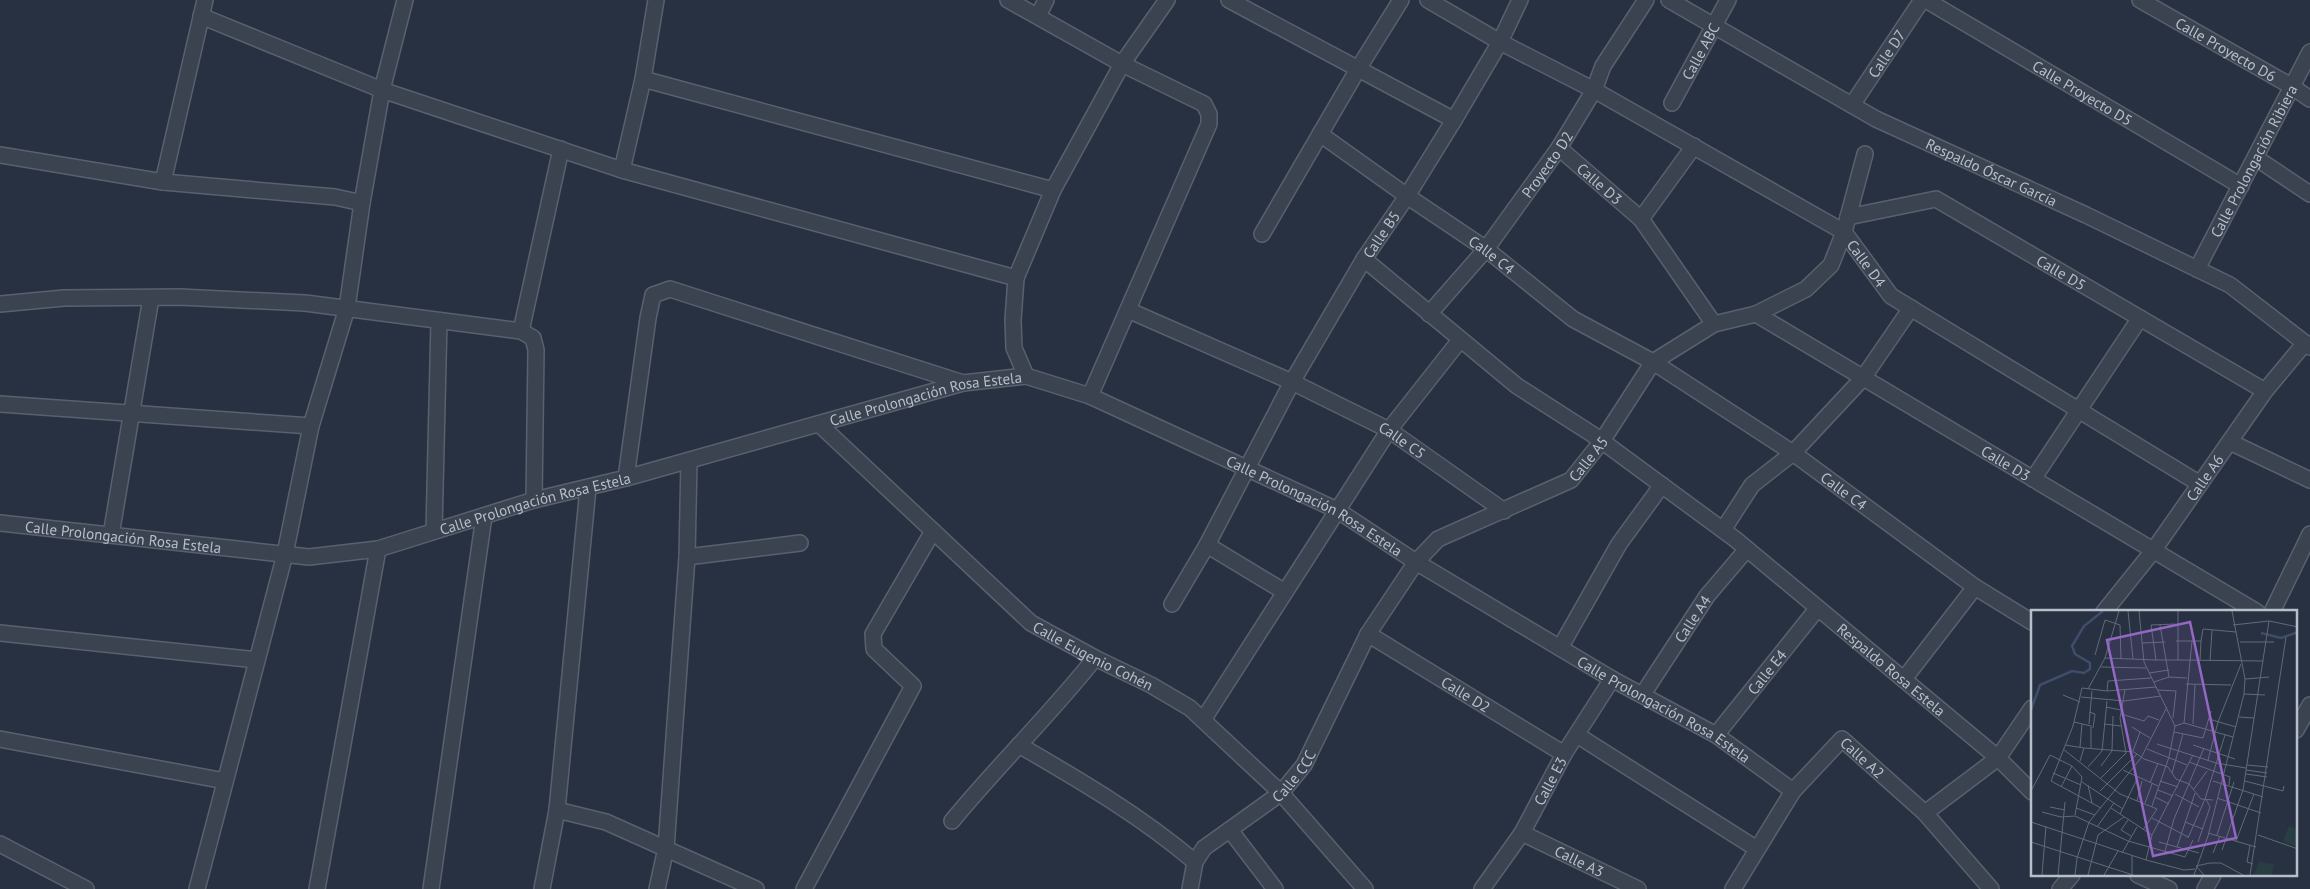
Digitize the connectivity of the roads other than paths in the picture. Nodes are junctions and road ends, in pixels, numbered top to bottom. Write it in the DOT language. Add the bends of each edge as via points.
graph roads {
  1 [pos="205,0"];
  2 [pos="405,0"];
  3 [pos="656,0"];
  4 [pos="1008,0"];
  5 [pos="1046,0"];
  6 [pos="1166,0"];
  7 [pos="1229,0"];
  8 [pos="1401,0"];
  9 [pos="1428,0"];
  10 [pos="1520,0"];
  11 [pos="1646,0"];
  12 [pos="1669,0"];
  13 [pos="1728,0"];
  14 [pos="1922,0"];
  15 [pos="1926,0"];
  16 [pos="2140,0"];
  17 [pos="202,16"];
  18 [pos="1038,16"];
  19 [pos="1714,26"];
  20 [pos="1500,42"];
  21 [pos="2310,52"];
  22 [pos="1122,64"];
  23 [pos="1358,69"];
  24 [pos="643,79"];
  25 [pos="2291,86"];
  26 [pos="382,90"];
  27 [pos="1594,90"];
  28 [pos="2310,100"];
  29 [pos="1672,103"];
  30 [pos="1852,105"];
  31 [pos="1454,120"];
  32 [pos="1320,134"];
  33 [pos="1694,146"];
  34 [pos="1559,148"];
  35 [pos="561,149"];
  36 [pos="1865,154"];
  37 [pos="0,155"];
  38 [pos="2256,158"];
  39 [pos="622,170"];
  40 [pos="163,182"];
  41 [pos="2241,186"];
  42 [pos="1054,190"];
  43 [pos="2310,194"];
  44 [pos="1407,196"];
  45 [pos="362,203"];
  46 [pos="1640,219"];
  47 [pos="1846,224"];
  48 [pos="1262,234"];
  49 [pos="1486,249"];
  50 [pos="1364,259"];
  51 [pos="2197,269"];
  52 [pos="1016,278"];
  53 [pos="151,298"];
  54 [pos="0,304"];
  55 [pos="347,308"];
  56 [pos="1912,308"];
  57 [pos="1128,310"];
  58 [pos="1429,314"];
  59 [pos="1756,314"];
  60 [pos="2140,318"];
  61 [pos="439,320"];
  62 [pos="1714,324"];
  63 [pos="521,331"];
  64 [pos="1460,340"];
  65 [pos="2308,345"];
  66 [pos="1652,362"];
  67 [pos="1026,376"];
  68 [pos="1863,378"];
  69 [pos="1292,382"];
  70 [pos="963,383"];
  71 [pos="2265,391"];
  72 [pos="1090,396"];
  73 [pos="0,404"];
  74 [pos="2078,410"];
  75 [pos="133,414"];
  76 [pos="819,424"];
  77 [pos="311,426"];
  78 [pos="1389,430"];
  79 [pos="1602,441"];
  80 [pos="2230,442"];
  81 [pos="1793,453"];
  82 [pos="689,460"];
  83 [pos="1246,470"];
  84 [pos="626,478"];
  85 [pos="2032,479"];
  86 [pos="2310,480"];
  87 [pos="2200,484"];
  88 [pos="1662,485"];
  89 [pos="588,488"];
  90 [pos="534,500"];
  91 [pos="1337,510"];
  92 [pos="1504,511"];
  93 [pos="484,516"];
  94 [pos="0,524"];
  95 [pos="1723,530"];
  96 [pos="932,531"];
  97 [pos="434,532"];
  98 [pos="2310,534"];
  99 [pos="111,535"];
  100 [pos="800,543"];
  101 [pos="1207,545"];
  102 [pos="378,549"];
  103 [pos="1747,549"];
  104 [pos="2153,551"];
  105 [pos="285,554"];
  106 [pos="687,557"];
  107 [pos="1416,562"];
  108 [pos="1975,586"];
  109 [pos="1285,592"];
  110 [pos="1172,604"];
  111 [pos="1817,609"];
  112 [pos="2106,610"];
  113 [pos="2254,610"];
  114 [pos="2273,610"];
  115 [pos="2031,621"];
  116 [pos="0,633"];
  117 [pos="1368,634"];
  118 [pos="1560,648"];
  119 [pos="1095,658"];
  120 [pos="257,660"];
  121 [pos="1904,679"];
  122 [pos="1612,680"];
  123 [pos="1643,694"];
  124 [pos="2310,705"];
  125 [pos="2031,709"];
  126 [pos="1203,720"];
  127 [pos="2298,726"];
  128 [pos="1577,735"];
  129 [pos="1716,735"];
  130 [pos="0,739"];
  131 [pos="1019,746"];
  132 [pos="1564,754"];
  133 [pos="1998,758"];
  134 [pos="225,781"];
  135 [pos="1794,791"];
  136 [pos="2031,791"];
  137 [pos="1281,793"];
  138 [pos="557,810"];
  139 [pos="1924,813"];
  140 [pos="952,821"];
  141 [pos="1230,830"];
  142 [pos="1522,833"];
  143 [pos="0,844"];
  144 [pos="666,848"];
  145 [pos="1757,848"];
  146 [pos="1195,862"];
  147 [pos="2071,876"];
  148 [pos="2140,876"];
  149 [pos="2212,876"];
  150 [pos="1488,887"];
  151 [pos="86,889"];
  152 [pos="197,889"];
  153 [pos="317,889"];
  154 [pos="431,889"];
  155 [pos="542,889"];
  156 [pos="657,889"];
  157 [pos="756,889"];
  158 [pos="804,889"];
  159 [pos="1190,889"];
  160 [pos="1275,889"];
  161 [pos="1365,889"];
  162 [pos="1638,889"];
  163 [pos="1733,889"];
  164 [pos="1991,889"];
  165 [pos="2060,889"];
  166 [pos="2170,889"];
  167 [pos="2205,889"];
  1 -- 17 [label="street"];
  2 -- 26 [label="street"];
  3 -- 24 [label="street"];
  4 -- 18 [label="street"];
  5 -- 18 [label="street"];
  6 -- 22 [label="street"];
  7 -- 23 [label="street"];
  8 -- 23 [label="street"];
  9 -- 20 [label="street"];
  10 -- 20 [label="street, Calle B5"];
  11 -- 27 [label="street, Proyecto D2" via="1603,66"];
  12 -- 19 [label="street, Respaldo Óscar García"];
  13 -- 19 [label="street, Calle ABC"];
  14 -- 30 [label="street, Calle D7"];
  15 -- 41 [label="street, Calle Proyecto D5"];
  16 -- 25 [label="street, Calle Proyecto D6"];
  17 -- 26 [label="street"];
  17 -- 40 [label="street"];
  18 -- 22 [label="street"];
  19 -- 29 [label="street, Calle ABC"];
  19 -- 30 [label="street, Respaldo Óscar García"];
  20 -- 27 [label="street, Calle D4"];
  20 -- 31 [label="street, Calle B5"];
  21 -- 25 [label="street, Calle Prolongación Ribiera"];
  22 -- 42 [label="street"];
  22 -- 57 [label="street" via="1204,104 1210,124"];
  23 -- 31 [label="street"];
  23 -- 32 [label="street"];
  24 -- 39 [label="street"];
  24 -- 42 [label="street"];
  25 -- 28 [label="street, Calle Proyecto D6"];
  25 -- 38 [label="street, Calle Prolongación Ribiera"];
  26 -- 35 [label="street"];
  26 -- 45 [label="street"];
  27 -- 33 [label="street, Calle D4"];
  27 -- 34 [label="street, Proyecto D2"];
  30 -- 51 [label="street, Respaldo Óscar García"];
  31 -- 44 [label="street, Calle B5"];
  32 -- 44 [label="street, Calle C4"];
  32 -- 48 [label="street"];
  33 -- 46 [label="street"];
  33 -- 47 [label="street, Calle D4"];
  34 -- 46 [label="street, Calle D3"];
  34 -- 49 [label="street, Proyecto D2"];
  35 -- 39 [label="street"];
  35 -- 63 [label="street"];
  36 -- 47 [label="street, Calle A5"];
  37 -- 40 [label="street"];
  38 -- 41 [label="street, Calle Prolongación Ribiera"];
  38 -- 43 [label="street"];
  39 -- 52 [label="street"];
  40 -- 45 [label="street" via="335,197"];
  41 -- 51 [label="street, Calle Prolongación Ribiera"];
  42 -- 52 [label="street"];
  44 -- 49 [label="street, Calle C4"];
  44 -- 50 [label="street, Calle B5"];
  45 -- 55 [label="street"];
  46 -- 62 [label="street, Calle D3"];
  47 -- 56 [label="street, Calle D4" via="1892,296"];
  47 -- 59 [label="street, Calle A5" via="1830,265 1806,289"];
  47 -- 60 [label="street, Calle D5" via="1936,199"];
  49 -- 58 [label="street, Proyecto D2"];
  49 -- 66 [label="street, Calle C4" via="1573,319"];
  50 -- 58 [label="street, Respaldo Rosa Estela"];
  50 -- 69 [label="street, Calle B5"];
  51 -- 65 [label="street, Respaldo Óscar García" via="2230,285"];
  52 -- 67 [label="street" via="1014,348"];
  53 -- 54 [label="street" via="64,298"];
  53 -- 55 [label="street" via="305,303"];
  53 -- 75 [label="street"];
  55 -- 61 [label="street"];
  55 -- 77 [label="street"];
  56 -- 68 [label="street"];
  56 -- 74 [label="street, Calle D4"];
  57 -- 69 [label="street, Calle C5"];
  57 -- 72 [label="street"];
  58 -- 64 [label="street, Respaldo Rosa Estela"];
  59 -- 62 [label="street, Calle A5"];
  59 -- 68 [label="street, Calle D3"];
  60 -- 71 [label="street, Calle D5"];
  60 -- 74 [label="street"];
  61 -- 63 [label="street"];
  61 -- 97 [label="street"];
  62 -- 66 [label="street, Calle A5"];
  63 -- 90 [label="street" via="533,338 536,350"];
  64 -- 78 [label="street"];
  64 -- 79 [label="street, Respaldo Rosa Estela" via="1517,386"];
  65 -- 71 [label="street, Calle A6"];
  66 -- 79 [label="street, Calle A5"];
  66 -- 81 [label="street, Calle C4"];
  67 -- 70 [label="street, Calle Prolongación Rosa Estela"];
  67 -- 72 [label="street, Calle Prolongación Rosa Estela"];
  68 -- 81 [label="street"];
  68 -- 85 [label="street, Calle D3"];
  69 -- 78 [label="street, Calle C5"];
  69 -- 83 [label="street, Calle B5"];
  70 -- 76 [label="street, Calle Prolongación Rosa Estela"];
  70 -- 84 [label="street" via="670,290 653,295"];
  71 -- 80 [label="street, Calle A6"];
  72 -- 83 [label="street, Calle Prolongación Rosa Estela"];
  73 -- 75 [label="street"];
  74 -- 85 [label="street"];
  74 -- 87 [label="street, Calle D4"];
  75 -- 77 [label="street"];
  75 -- 99 [label="street"];
  76 -- 82 [label="street, Calle Prolongación Rosa Estela"];
  76 -- 96 [label="street, Calle Eugenio Cohén"];
  77 -- 105 [label="street"];
  78 -- 91 [label="street"];
  78 -- 92 [label="street, Calle C5"];
  79 -- 88 [label="street, Respaldo Rosa Estela"];
  79 -- 92 [label="street, Calle A5" via="1571,480"];
  80 -- 86 [label="street"];
  80 -- 87 [label="street, Calle A6"];
  81 -- 95 [label="street" via="1752,485"];
  81 -- 108 [label="street, Calle C4"];
  82 -- 84 [label="street, Calle Prolongación Rosa Estela"];
  82 -- 106 [label="street"];
  83 -- 91 [label="street, Calle Prolongación Rosa Estela"];
  83 -- 101 [label="street, Calle B5"];
  84 -- 89 [label="street, Calle Prolongación Rosa Estela"];
  85 -- 104 [label="street, Calle D3"];
  87 -- 104 [label="street, Calle A6"];
  88 -- 95 [label="street, Respaldo Rosa Estela"];
  88 -- 118 [label="street" via="1619,544"];
  89 -- 90 [label="street, Calle Prolongación Rosa Estela"];
  89 -- 138 [label="street"];
  90 -- 93 [label="street, Calle Prolongación Rosa Estela"];
  91 -- 107 [label="street, Calle Prolongación Rosa Estela"];
  91 -- 109 [label="street"];
  92 -- 107 [label="street, Calle A5" via="1438,539"];
  93 -- 97 [label="street, Calle Prolongación Rosa Estela"];
  93 -- 154 [label="street"];
  94 -- 99 [label="street, Calle Prolongación Rosa Estela"];
  95 -- 103 [label="street, Respaldo Rosa Estela"];
  96 -- 119 [label="street, Calle Eugenio Cohén" via="1031,623"];
  96 -- 158 [label="street" via="874,634 874,649 913,686"];
  97 -- 102 [label="street, Calle Prolongación Rosa Estela"];
  98 -- 114 [label="street"];
  99 -- 105 [label="street, Calle Prolongación Rosa Estela"];
  100 -- 106 [label="street"];
  101 -- 109 [label="street"];
  101 -- 110 [label="street, Calle B5"];
  102 -- 105 [label="street, Calle Prolongación Rosa Estela" via="309,557"];
  102 -- 153 [label="street"];
  103 -- 111 [label="street, Respaldo Rosa Estela"];
  103 -- 123 [label="street, Calle A4" via="1707,596"];
  104 -- 112 [label="street, Calle A6"];
  104 -- 113 [label="street, Calle D3"];
  105 -- 120 [label="street"];
  106 -- 144 [label="street"];
  107 -- 117 [label="street, Calle A5"];
  107 -- 118 [label="street, Calle Prolongación Rosa Estela"];
  108 -- 115 [label="street, Calle C4"];
  108 -- 121 [label="street"];
  109 -- 126 [label="street"];
  111 -- 121 [label="street, Respaldo Rosa Estela"];
  111 -- 129 [label="street, Calle E4"];
  116 -- 120 [label="street"];
  117 -- 132 [label="street, Calle D2"];
  117 -- 137 [label="street, Calle CCC" via="1304,766"];
  118 -- 122 [label="street, Calle Prolongación Rosa Estela"];
  119 -- 126 [label="street, Calle Eugenio Cohén" via="1151,685 1190,708"];
  119 -- 131 [label="street"];
  120 -- 134 [label="street"];
  121 -- 133 [label="street, Respaldo Rosa Estela"];
  122 -- 123 [label="street, Calle Prolongación Rosa Estela"];
  122 -- 128 [label="street, Calle E3"];
  123 -- 129 [label="street, Calle Prolongación Rosa Estela"];
  124 -- 127 [label="street"];
  125 -- 133 [label="street"];
  126 -- 137 [label="street, Calle Eugenio Cohén"];
  128 -- 132 [label="street, Calle E3"];
  128 -- 145 [label="street"];
  129 -- 135 [label="street, Calle Prolongación Rosa Estela"];
  130 -- 134 [label="street"];
  131 -- 140 [label="street"];
  131 -- 146 [label="street" via="1100,792 1167,838"];
  132 -- 142 [label="street, Calle E3"];
  133 -- 136 [label="street, Respaldo Rosa Estela"];
  133 -- 139 [label="street"];
  134 -- 152 [label="street"];
  135 -- 139 [label="street, Calle A2" via="1842,740"];
  135 -- 145 [label="street, Calle A2"];
  137 -- 141 [label="street, Calle CCC"];
  137 -- 161 [label="street, Calle Eugenio Cohén"];
  138 -- 144 [label="street" via="606,822"];
  138 -- 155 [label="street"];
  139 -- 164 [label="street, Calle A2"];
  141 -- 146 [label="street, Calle CCC" via="1204,848"];
  141 -- 160 [label="street"];
  142 -- 150 [label="street, Calle E3"];
  142 -- 162 [label="street, Calle A3"];
  143 -- 151 [label="street"];
  144 -- 156 [label="street"];
  144 -- 157 [label="street"];
  145 -- 163 [label="street, Calle A2"];
  146 -- 159 [label="street, Calle CCC"];
  147 -- 165 [label="street"];
  148 -- 166 [label="street"];
  149 -- 167 [label="street"];
}
